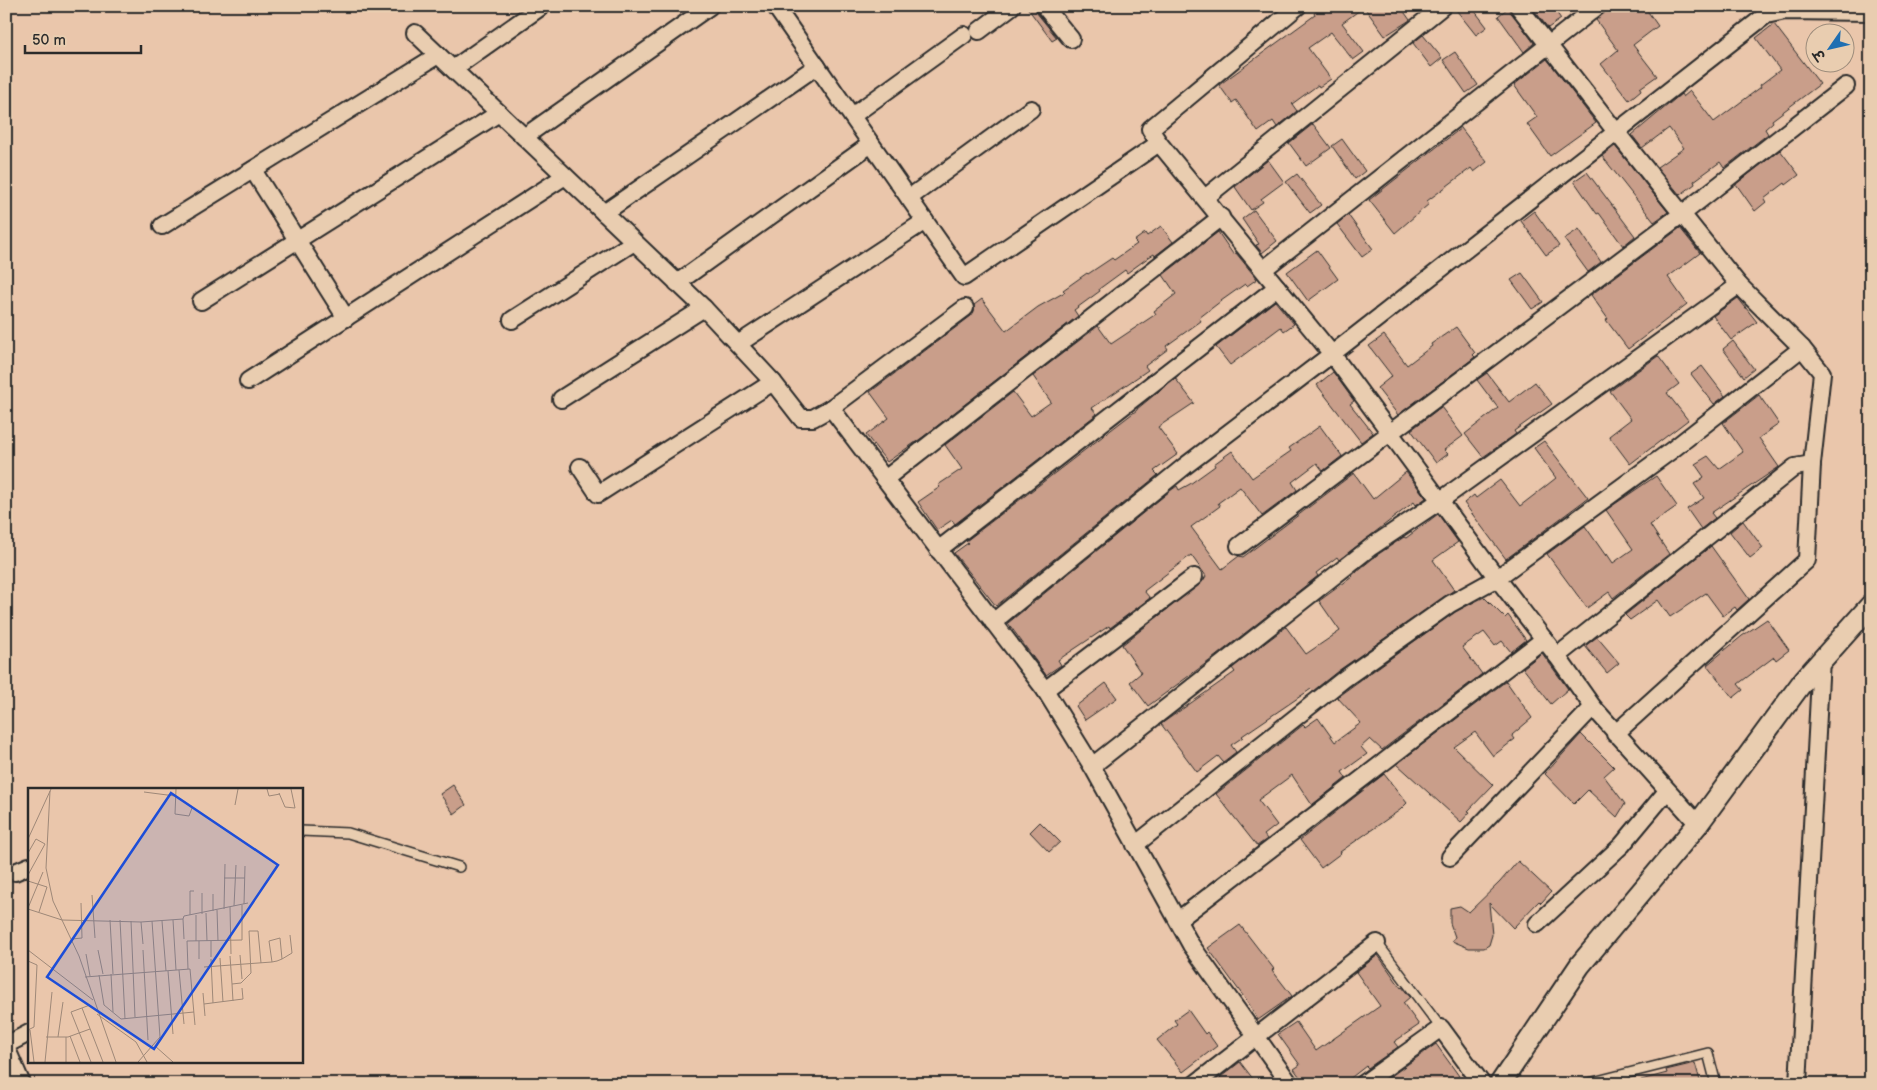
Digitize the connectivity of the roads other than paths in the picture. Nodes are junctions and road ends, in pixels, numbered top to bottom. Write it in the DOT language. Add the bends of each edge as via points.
graph roads {
  1 [pos="542,6"];
  2 [pos="710,6"];
  3 [pos="775,6"];
  4 [pos="1012,6"];
  5 [pos="1044,6"];
  6 [pos="1298,6"];
  7 [pos="1443,6"];
  8 [pos="1518,6"];
  9 [pos="1598,6"];
  10 [pos="1860,10"];
  11 [pos="415,33"];
  12 [pos="1071,40"];
  13 [pos="1549,45"];
  14 [pos="438,55"];
  15 [pos="817,66"];
  16 [pos="453,69"];
  17 [pos="1846,86"];
  18 [pos="1031,109"];
  19 [pos="499,113"];
  20 [pos="852,116"];
  21 [pos="1617,133"];
  22 [pos="524,137"];
  23 [pos="1159,143"];
  24 [pos="871,144"];
  25 [pos="253,170"];
  26 [pos="565,176"];
  27 [pos="909,198"];
  28 [pos="1205,198"];
  29 [pos="604,213"];
  30 [pos="1682,214"];
  31 [pos="1221,217"];
  32 [pos="925,221"];
  33 [pos="162,226"];
  34 [pos="298,241"];
  35 [pos="634,242"];
  36 [pos="1264,270"];
  37 [pos="678,283"];
  38 [pos="1739,284"];
  39 [pos="1276,287"];
  40 [pos="202,301"];
  41 [pos="704,308"];
  42 [pos="965,308"];
  43 [pos="346,318"];
  44 [pos="512,320"];
  45 [pos="738,344"];
  46 [pos="1802,348"];
  47 [pos="1332,354"];
  48 [pos="248,381"];
  49 [pos="773,382"];
  50 [pos="561,399"];
  51 [pos="831,408"];
  52 [pos="1392,433"];
  53 [pos="1812,464"];
  54 [pos="580,467"];
  55 [pos="885,479"];
  56 [pos="1441,500"];
  57 [pos="1239,546"];
  58 [pos="938,550"];
  59 [pos="1194,578"];
  60 [pos="1497,578"];
  61 [pos="1866,610"];
  62 [pos="993,622"];
  63 [pos="1544,639"];
  64 [pos="1826,654"];
  65 [pos="1557,656"];
  66 [pos="1045,690"];
  67 [pos="1593,707"];
  68 [pos="1615,734"];
  69 [pos="1092,766"];
  70 [pos="1667,791"];
  71 [pos="1698,824"];
  72 [pos="302,831"];
  73 [pos="1136,845"];
  74 [pos="1450,857"];
  75 [pos="459,867"];
  76 [pos="1178,920"];
  77 [pos="1536,924"];
  78 [pos="1377,943"];
  79 [pos="1441,1028"];
  80 [pos="28,1034"];
  81 [pos="1256,1036"];
  82 [pos="6,1046"];
  83 [pos="22,1084"];
  84 [pos="1195,1084"];
  85 [pos="1290,1084"];
  86 [pos="1363,1084"];
  87 [pos="1482,1084"];
  88 [pos="1500,1084"];
  89 [pos="1585,1084"];
  90 [pos="1716,1084"];
  91 [pos="1798,1084"];
  1 -- 16 [label="street"];
  2 -- 22 [label="street"];
  3 -- 15 [label="street"];
  4 -- 20 [label="street"];
  5 -- 12 [label="street"];
  6 -- 23 [label="street" via="1150,130"];
  7 -- 28 [label="street"];
  8 -- 13 [label="street"];
  9 -- 13 [label="street"];
  10 -- 21 [label="street" via="1785,10 1766,15"];
  11 -- 14 [label="street"];
  13 -- 21 [label="street"];
  13 -- 36 [label="street"];
  14 -- 16 [label="street"];
  14 -- 25 [label="street"];
  15 -- 20 [label="street"];
  15 -- 29 [label="street"];
  16 -- 19 [label="street"];
  17 -- 30 [label="street"];
  18 -- 27 [label="street"];
  19 -- 22 [label="street"];
  19 -- 34 [label="street"];
  20 -- 24 [label="street"];
  21 -- 30 [label="street"];
  21 -- 47 [label="street"];
  22 -- 26 [label="street"];
  23 -- 28 [label="street"];
  23 -- 32 [label="street" via="964,277"];
  24 -- 27 [label="street"];
  24 -- 37 [label="street"];
  25 -- 33 [label="street"];
  25 -- 34 [label="street"];
  26 -- 29 [label="street"];
  26 -- 43 [label="street"];
  27 -- 32 [label="street"];
  28 -- 31 [label="street"];
  29 -- 35 [label="street"];
  30 -- 38 [label="street"];
  30 -- 52 [label="street"];
  31 -- 36 [label="street"];
  31 -- 55 [label="street"];
  32 -- 45 [label="street"];
  34 -- 40 [label="street"];
  34 -- 43 [label="street"];
  35 -- 37 [label="street"];
  35 -- 44 [label="street"];
  36 -- 39 [label="street"];
  37 -- 41 [label="street"];
  38 -- 46 [label="street"];
  38 -- 56 [label="street"];
  39 -- 47 [label="street"];
  39 -- 58 [label="street"];
  41 -- 45 [label="street"];
  41 -- 50 [label="street"];
  42 -- 51 [label="street"];
  43 -- 48 [label="street"];
  45 -- 49 [label="street"];
  46 -- 53 [label="street" via="1822,373"];
  46 -- 60 [label="street" via="1672,450"];
  47 -- 52 [label="street"];
  47 -- 62 [label="street" via="1185,466"];
  49 -- 51 [label="street" via="801,418 813,418"];
  49 -- 54 [label="street" via="598,494"];
  51 -- 55 [label="street"];
  52 -- 56 [label="street"];
  52 -- 57 [label="street"];
  53 -- 65 [label="street" via="1795,467"];
  53 -- 68 [label="street" via="1807,560"];
  55 -- 58 [label="street"];
  56 -- 60 [label="street"];
  56 -- 69 [label="street" via="1371,547"];
  58 -- 62 [label="street"];
  59 -- 66 [label="street"];
  60 -- 63 [label="street"];
  60 -- 73 [label="street" via="1450,604 1344,679"];
  61 -- 64 [label="street"];
  62 -- 66 [label="street"];
  63 -- 65 [label="street"];
  63 -- 76 [label="street"];
  64 -- 71 [label="street"];
  64 -- 91 [label="street"];
  65 -- 67 [label="street"];
  66 -- 69 [label="street"];
  67 -- 68 [label="street"];
  67 -- 74 [label="street"];
  68 -- 70 [label="street"];
  69 -- 73 [label="street"];
  70 -- 71 [label="street"];
  70 -- 77 [label="street" via="1622,846"];
  71 -- 88 [label="street" via="1580,965"];
  72 -- 75 [label="lane" via="348,833"];
  73 -- 76 [label="street"];
  76 -- 81 [label="street" via="1191,944"];
  78 -- 79 [label="lane"];
  78 -- 81 [label="street"];
  79 -- 86 [label="street"];
  79 -- 87 [label="street"];
  80 -- 82 [label="street"];
  81 -- 84 [label="street"];
  81 -- 85 [label="street"];
  82 -- 83 [label="street"];
  89 -- 90 [label="lane" via="1708,1052"];
}
